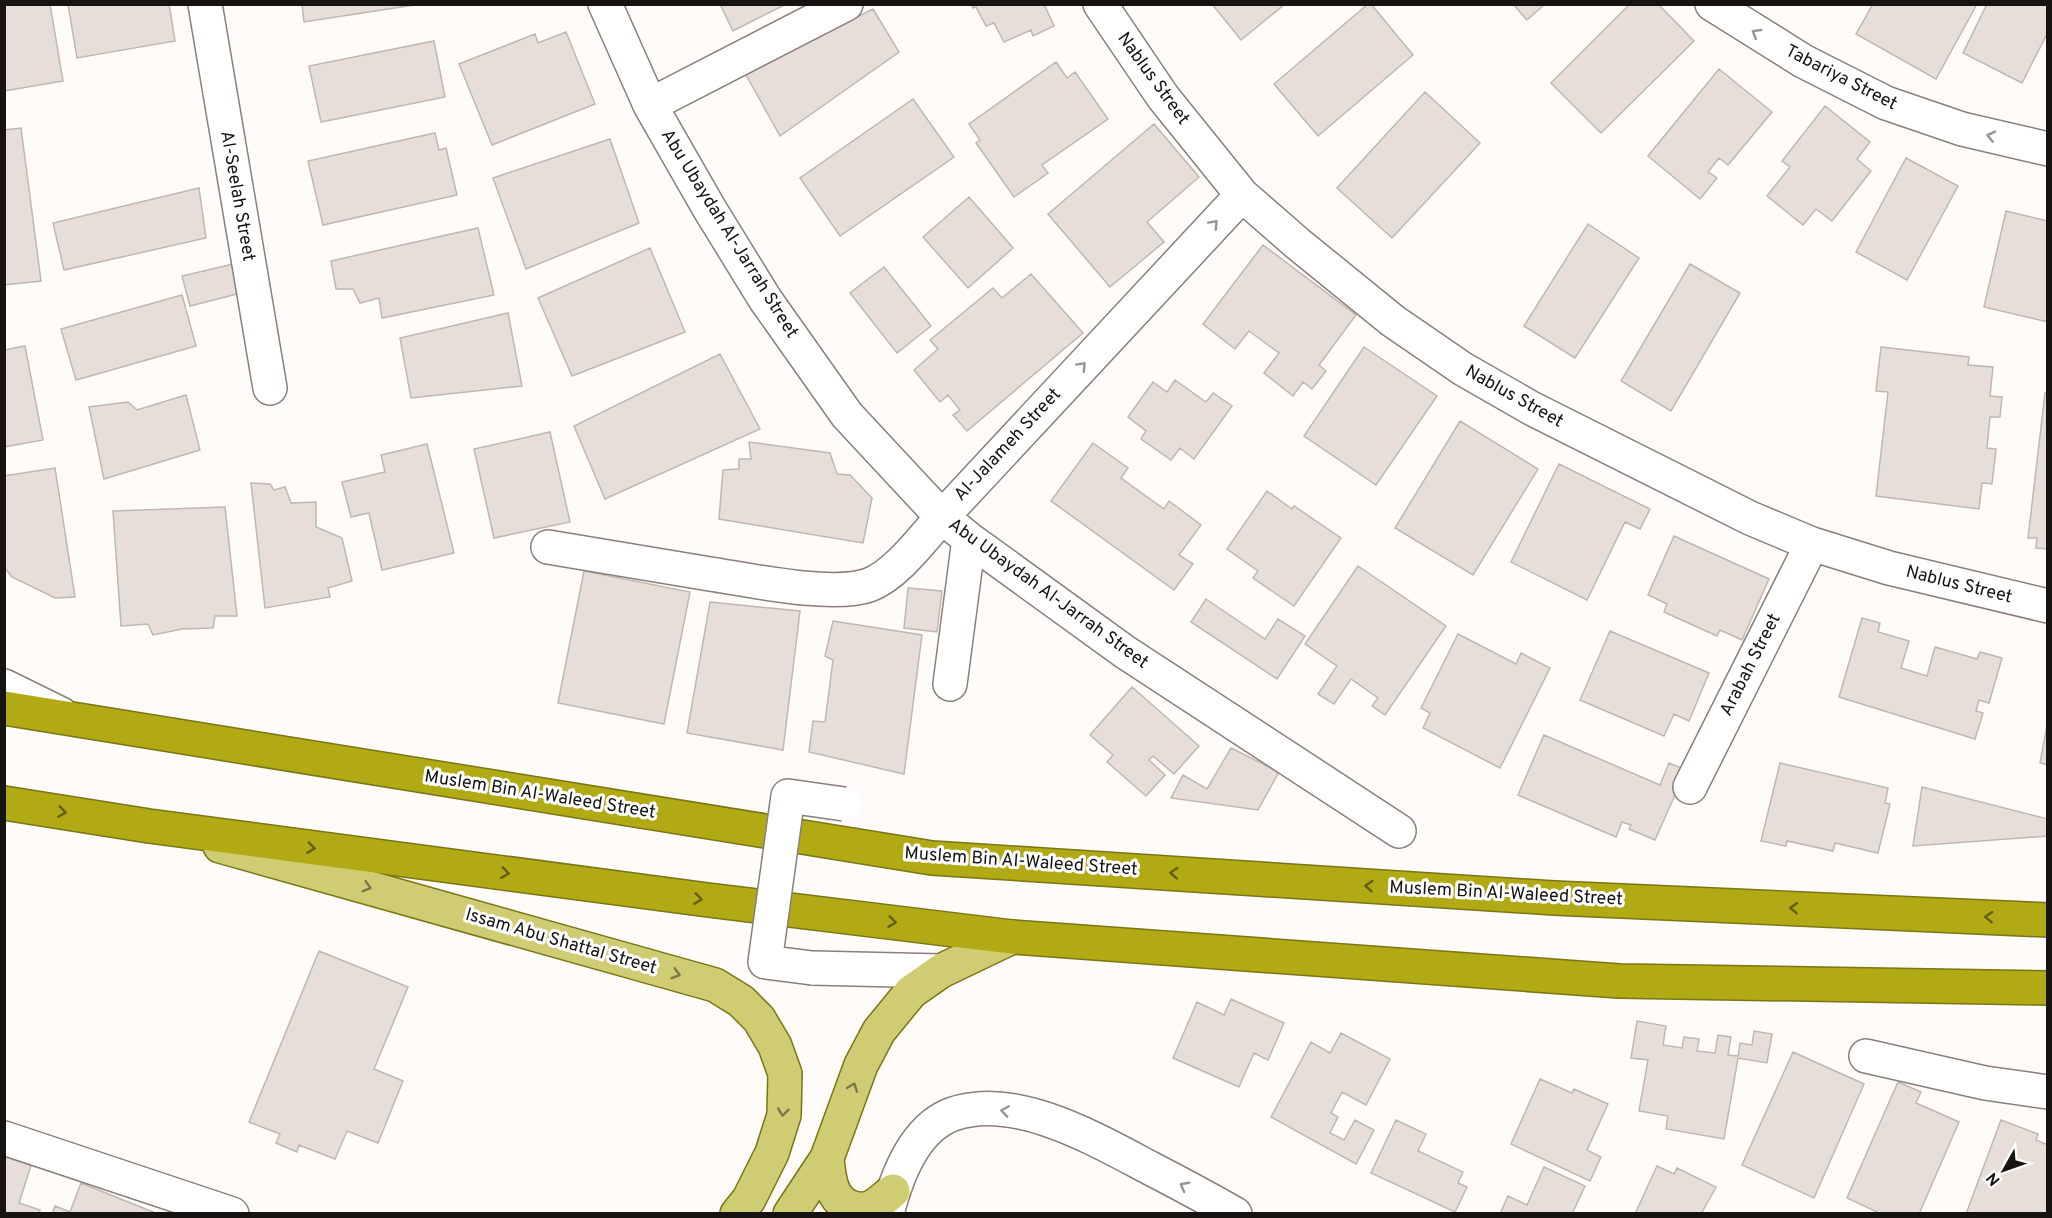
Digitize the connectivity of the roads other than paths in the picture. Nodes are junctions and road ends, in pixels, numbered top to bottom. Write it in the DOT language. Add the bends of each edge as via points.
graph roads {
  1 [pos="205,4"];
  2 [pos="605,4"];
  3 [pos="846,4"];
  4 [pos="1101,4"];
  5 [pos="1712,4"];
  6 [pos="650,105"];
  7 [pos="2048,149"];
  8 [pos="1242,195"];
  9 [pos="270,388"];
  10 [pos="942,517"];
  11 [pos="969,539"];
  12 [pos="1812,543"];
  13 [pos="548,547"];
  14 [pos="2048,606"];
  15 [pos="950,684"];
  16 [pos="4,686"];
  17 [pos="4,708"];
  18 [pos="70,719"];
  19 [pos="1690,787"];
  20 [pos="4,803"];
  21 [pos="844,804"];
  22 [pos="149,826"];
  23 [pos="1399,831"];
  24 [pos="2048,920"];
  25 [pos="1012,937"];
  26 [pos="941,970"];
  27 [pos="2048,988"];
  28 [pos="1866,1056"];
  29 [pos="2048,1092"];
  30 [pos="4,1138"];
  31 [pos="827,1158"];
  32 [pos="890,1202"];
  33 [pos="232,1214"];
  34 [pos="737,1214"];
  35 [pos="790,1214"];
  36 [pos="1235,1214"];
  1 -- 9 [label="street, Al-Seelah Street"];
  2 -- 6 [label="street, Abu Ubaydah Al-Jarrah Street"];
  3 -- 6 [label="street"];
  4 -- 8 [label="street, Nablus Street" via="1163,97"];
  7 -- 5 [label="street, Tabariya Street, one-way" via="1962,129 1886,103 1803,61"];
  6 -- 10 [label="street, Abu Ubaydah Al-Jarrah Street" via="765,299 833,396"];
  10 -- 8 [label="street, Al-Jalameh Street, one-way"];
  8 -- 12 [label="street, Nablus Street" via="1393,321 1463,369 1531,408 1750,518"];
  10 -- 11 [label="street, Abu Ubaydah Al-Jarrah Street"];
  10 -- 13 [label="street, Al-Jalameh Street" via="900,564 869,584 844,589 764,582"];
  11 -- 15 [label="street"];
  11 -- 23 [label="street, Abu Ubaydah Al-Jarrah Street" via="1125,652"];
  12 -- 14 [label="street, Nablus Street" via="1889,568"];
  12 -- 19 [label="street, Arabah Street"];
  16 -- 18 [label="street"];
  17 -- 18 [label="highway, Muslem Bin Al-Waleed Street"];
  24 -- 18 [label="highway, Muslem Bin Al-Waleed Street, one-way" via="1554,897 932,858"];
  20 -- 22 [label="highway, one-way"];
  21 -- 26 [label="street, bridge" via="788,796 765,962 812,968"];
  22 -- 25 [label="highway, one-way"];
  22 -- 34 [label="main road, Issam Abu Shattal Street, one-way" via="716,986 741,1001 759,1019 785,1074 784,1115 772,1153"];
  25 -- 26 [label="main road"];
  25 -- 27 [label="highway" via="1619,981"];
  31 -- 26 [label="main road, one-way" via="861,1065 879,1031 911,992"];
  28 -- 29 [label="street" via="1984,1083"];
  30 -- 33 [label="street"];
  31 -- 32 [label="main road" via="832,1189 845,1204 857,1209"];
  31 -- 35 [label="main road"];
  36 -- 32 [label="street, one-way" via="1085,1133 1028,1114 991,1109 951,1114 930,1128 904,1164"];
}
